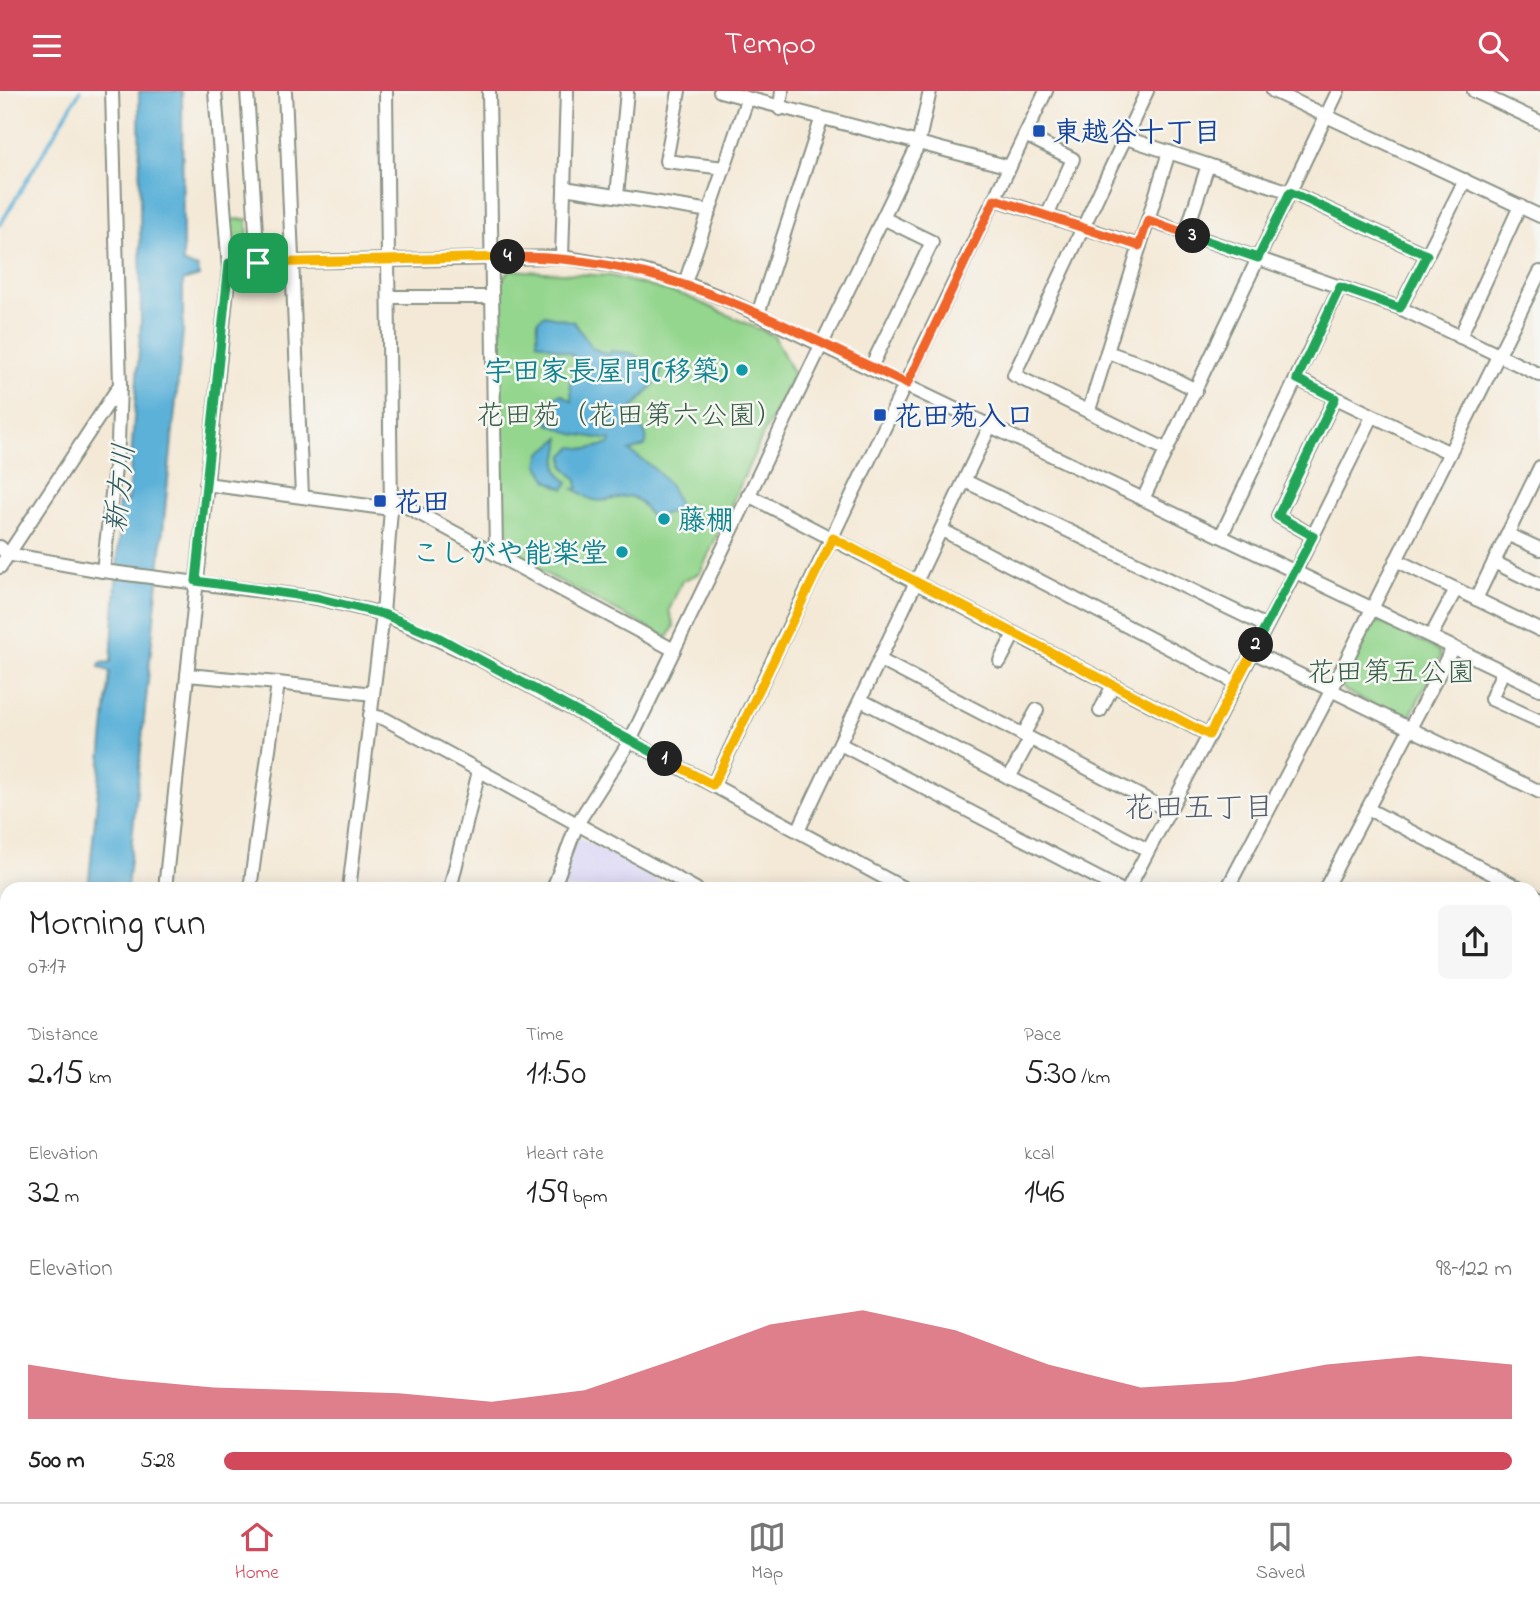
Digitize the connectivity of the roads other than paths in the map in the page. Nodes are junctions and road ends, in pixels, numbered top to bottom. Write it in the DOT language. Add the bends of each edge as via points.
graph roads {
  1 [pos="112,91"];
  2 [pos="215,91"];
  3 [pos="247,91"];
  4 [pos="285,91"];
  5 [pos="386,91"];
  6 [pos="489,91"];
  7 [pos="567,91"];
  8 [pos="627,91"];
  9 [pos="679,91"];
  10 [pos="720,91"];
  11 [pos="782,91"];
  12 [pos="930,91"];
  13 [pos="1046,91"];
  14 [pos="1147,91"];
  15 [pos="1273,91"];
  16 [pos="1338,91"];
  17 [pos="1474,91"];
  18 [pos="747,100"];
  19 [pos="780,109"];
  20 [pos="1327,116"];
  21 [pos="821,120"];
  22 [pos="1540,121"];
  23 [pos="1025,135"];
  24 [pos="1126,138"];
  25 [pos="918,145"];
  26 [pos="1169,152"];
  27 [pos="1208,165"];
  28 [pos="1010,167"];
  29 [pos="724,168"];
  30 [pos="1465,180"];
  31 [pos="564,188"];
  32 [pos="1290,192"];
  33 [pos="617,196"];
  34 [pos="995,199"];
  35 [pos="1520,206"];
  36 [pos="709,211"];
  37 [pos="1047,216"];
  38 [pos="1540,216"];
  39 [pos="883,218"];
  40 [pos="1148,220"];
  41 [pos="1084,228"];
  42 [pos="1186,233"];
  43 [pos="1139,246"];
  44 [pos="1427,255"];
  45 [pos="491,257"];
  46 [pos="562,257"];
  47 [pos="1258,258"];
  48 [pos="390,260"];
  49 [pos="292,261"];
  50 [pos="229,263"];
  51 [pos="258,263"];
  52 [pos="1540,272"];
  53 [pos="685,283"];
  54 [pos="1340,287"];
  55 [pos="1535,294"];
  56 [pos="390,297"];
  57 [pos="491,297"];
  58 [pos="1400,308"];
  59 [pos="758,314"];
  60 [pos="1460,337"];
  61 [pos="822,344"];
  62 [pos="1107,352"];
  63 [pos="1499,355"];
  64 [pos="871,367"];
  65 [pos="1540,375"];
  66 [pos="1297,379"];
  67 [pos="907,384"];
  68 [pos="120,385"];
  69 [pos="1196,390"];
  70 [pos="1335,398"];
  71 [pos="1089,410"];
  72 [pos="1372,417"];
  73 [pos="991,424"];
  74 [pos="1167,450"];
  75 [pos="1450,453"];
  76 [pos="1540,467"];
  77 [pos="965,481"];
  78 [pos="206,484"];
  79 [pos="748,495"];
  80 [pos="302,496"];
  81 [pos="1144,497"];
  82 [pos="391,504"];
  83 [pos="942,530"];
  84 [pos="1222,534"];
  85 [pos="1507,534"];
  86 [pos="1313,536"];
  87 [pos="833,538"];
  88 [pos="1540,549"];
  89 [pos="3,551"];
  90 [pos="496,554"];
  91 [pos="1396,560"];
  92 [pos="1494,562"];
  93 [pos="0,567"];
  94 [pos="1296,570"];
  95 [pos="103,571"];
  96 [pos="196,581"];
  97 [pos="917,583"];
  98 [pos="1540,585"];
  99 [pos="1456,589"];
  100 [pos="1476,599"];
  101 [pos="1371,609"];
  102 [pos="383,614"];
  103 [pos="1266,626"];
  104 [pos="1540,630"];
  105 [pos="1014,633"];
  106 [pos="1431,636"];
  107 [pos="1453,647"];
  108 [pos="674,650"];
  109 [pos="1252,652"];
  110 [pos="880,660"];
  111 [pos="1000,661"];
  112 [pos="1503,671"];
  113 [pos="187,675"];
  114 [pos="278,683"];
  115 [pos="1236,683"];
  116 [pos="1113,685"];
  117 [pos="1540,689"];
  118 [pos="1331,691"];
  119 [pos="373,694"];
  120 [pos="861,700"];
  121 [pos="1037,710"];
  122 [pos="1100,712"];
  123 [pos="370,715"];
  124 [pos="1540,721"];
  125 [pos="1409,730"];
  126 [pos="1209,735"];
  127 [pos="1027,737"];
  128 [pos="630,741"];
  129 [pos="840,744"];
  130 [pos="479,771"];
  131 [pos="1009,778"];
  132 [pos="713,785"];
  133 [pos="1540,792"];
  134 [pos="1368,809"];
  135 [pos="1169,811"];
  136 [pos="577,824"];
  137 [pos="798,831"];
  138 [pos="1148,851"];
  139 [pos="166,882"];
  140 [pos="251,882"];
  141 [pos="350,882"];
  142 [pos="452,882"];
  143 [pos="556,882"];
  144 [pos="683,882"];
  145 [pos="892,882"];
  146 [pos="1106,882"];
  147 [pos="1132,882"];
  148 [pos="1231,882"];
  149 [pos="1329,882"];
  150 [pos="1508,882"];
  1 -- 68 [label="street"];
  2 -- 50 [label="street"];
  3 -- 51 [label="street"];
  4 -- 49 [label="street"];
  5 -- 48 [label="street"];
  6 -- 45 [label="street"];
  7 -- 31 [label="street"];
  8 -- 33 [label="street"];
  9 -- 29 [label="street" via="666,161"];
  10 -- 18 [label="street"];
  11 -- 19 [label="street"];
  12 -- 25 [label="street"];
  13 -- 23 [label="street"];
  14 -- 24 [label="street"];
  15 -- 20 [label="street"];
  16 -- 20 [label="street"];
  17 -- 22 [label="street"];
  18 -- 19 [label="street"];
  18 -- 29 [label="street"];
  19 -- 21 [label="street"];
  20 -- 30 [label="street"];
  20 -- 32 [label="street"];
  21 -- 25 [label="street"];
  21 -- 59 [label="street"];
  23 -- 28 [label="street"];
  23 -- 37 [label="street" via="1073,159"];
  24 -- 26 [label="street"];
  24 -- 41 [label="street"];
  25 -- 28 [label="street"];
  25 -- 39 [label="street"];
  26 -- 27 [label="street"];
  26 -- 40 [label="street"];
  27 -- 32 [label="street"];
  27 -- 42 [label="street"];
  28 -- 34 [label="street"];
  29 -- 36 [label="street"];
  30 -- 35 [label="street"];
  30 -- 44 [label="street"];
  31 -- 33 [label="street"];
  31 -- 46 [label="street"];
  32 -- 44 [label="street"];
  32 -- 47 [label="street"];
  33 -- 36 [label="street"];
  34 -- 37 [label="street"];
  34 -- 67 [label="street"];
  35 -- 38 [label="street"];
  35 -- 60 [label="street"];
  36 -- 53 [label="street"];
  37 -- 41 [label="street"];
  39 -- 61 [label="street"];
  39 -- 64 [label="street" via="932,242"];
  40 -- 42 [label="street"];
  40 -- 43 [label="street"];
  41 -- 43 [label="street"];
  41 -- 71 [label="street" via="1014,375"];
  42 -- 47 [label="street"];
  43 -- 62 [label="street"];
  44 -- 58 [label="street"];
  45 -- 46 [label="street"];
  45 -- 48 [label="street"];
  45 -- 57 [label="street"];
  46 -- 53 [label="street"];
  47 -- 54 [label="street"];
  47 -- 69 [label="street"];
  48 -- 49 [label="street"];
  48 -- 56 [label="street"];
  49 -- 51 [label="street"];
  49 -- 80 [label="street"];
  50 -- 51 [label="street"];
  50 -- 78 [label="street"];
  52 -- 55 [label="street"];
  53 -- 59 [label="street"];
  54 -- 58 [label="street"];
  54 -- 66 [label="street"];
  55 -- 63 [label="street"];
  56 -- 57 [label="street"];
  56 -- 82 [label="street"];
  57 -- 90 [label="street"];
  58 -- 60 [label="street"];
  59 -- 61 [label="street"];
  60 -- 63 [label="street"];
  61 -- 64 [label="street"];
  61 -- 79 [label="street"];
  62 -- 69 [label="street"];
  62 -- 71 [label="street"];
  63 -- 65 [label="street"];
  63 -- 75 [label="street"];
  64 -- 67 [label="street"];
  66 -- 70 [label="street"];
  66 -- 84 [label="street"];
  67 -- 73 [label="street"];
  67 -- 87 [label="street"];
  68 -- 89 [label="street"];
  68 -- 95 [label="street"];
  69 -- 74 [label="street"];
  70 -- 72 [label="street"];
  70 -- 86 [label="street" via="1278,516"];
  71 -- 74 [label="street"];
  72 -- 75 [label="street"];
  72 -- 86 [label="street"];
  73 -- 77 [label="street"];
  73 -- 81 [label="street"];
  74 -- 81 [label="street"];
  75 -- 91 [label="street"];
  76 -- 85 [label="street"];
  77 -- 83 [label="street"];
  77 -- 103 [label="street"];
  78 -- 80 [label="street"];
  78 -- 96 [label="street"];
  79 -- 87 [label="street"];
  79 -- 108 [label="street"];
  80 -- 82 [label="street"];
  81 -- 84 [label="street"];
  82 -- 90 [label="street"];
  82 -- 102 [label="street"];
  83 -- 97 [label="street"];
  83 -- 115 [label="street"];
  84 -- 94 [label="street"];
  85 -- 88 [label="street"];
  85 -- 92 [label="street"];
  86 -- 94 [label="street"];
  87 -- 97 [label="street"];
  87 -- 132 [label="street"];
  89 -- 93 [label="street"];
  89 -- 95 [label="street"];
  90 -- 108 [label="street"];
  91 -- 99 [label="street"];
  91 -- 101 [label="street"];
  92 -- 98 [label="street"];
  92 -- 100 [label="street"];
  94 -- 101 [label="street"];
  94 -- 103 [label="street"];
  95 -- 96 [label="street"];
  96 -- 102 [label="street" via="317,598"];
  96 -- 113 [label="street"];
  97 -- 105 [label="street"];
  97 -- 110 [label="street"];
  99 -- 100 [label="street"];
  99 -- 106 [label="street"];
  100 -- 104 [label="street"];
  101 -- 106 [label="street"];
  101 -- 118 [label="street"];
  102 -- 119 [label="street"];
  102 -- 128 [label="street" via="436,636"];
  103 -- 109 [label="street"];
  105 -- 111 [label="street"];
  105 -- 116 [label="street"];
  106 -- 107 [label="street"];
  107 -- 112 [label="street"];
  107 -- 125 [label="street"];
  108 -- 128 [label="street"];
  109 -- 115 [label="street"];
  109 -- 118 [label="street"];
  110 -- 120 [label="street"];
  110 -- 127 [label="street"];
  112 -- 117 [label="street"];
  112 -- 124 [label="street" via="1491,699"];
  113 -- 114 [label="street"];
  113 -- 139 [label="street"];
  114 -- 119 [label="street"];
  114 -- 140 [label="street"];
  115 -- 126 [label="street"];
  116 -- 122 [label="street"];
  116 -- 126 [label="street"];
  118 -- 125 [label="street"];
  118 -- 148 [label="street"];
  119 -- 123 [label="street"];
  120 -- 129 [label="street"];
  120 -- 131 [label="street"];
  121 -- 127 [label="street"];
  123 -- 130 [label="street"];
  123 -- 141 [label="street"];
  125 -- 133 [label="street"];
  125 -- 134 [label="street"];
  126 -- 135 [label="street"];
  127 -- 131 [label="street"];
  127 -- 135 [label="street"];
  128 -- 132 [label="street"];
  128 -- 136 [label="street"];
  129 -- 137 [label="street"];
  129 -- 146 [label="street"];
  130 -- 136 [label="street"];
  130 -- 142 [label="street"];
  131 -- 138 [label="street"];
  132 -- 137 [label="street"];
  134 -- 149 [label="street"];
  134 -- 150 [label="street"];
  135 -- 138 [label="street"];
  136 -- 143 [label="street"];
  136 -- 144 [label="street"];
  137 -- 145 [label="street"];
  138 -- 147 [label="street"];
}
